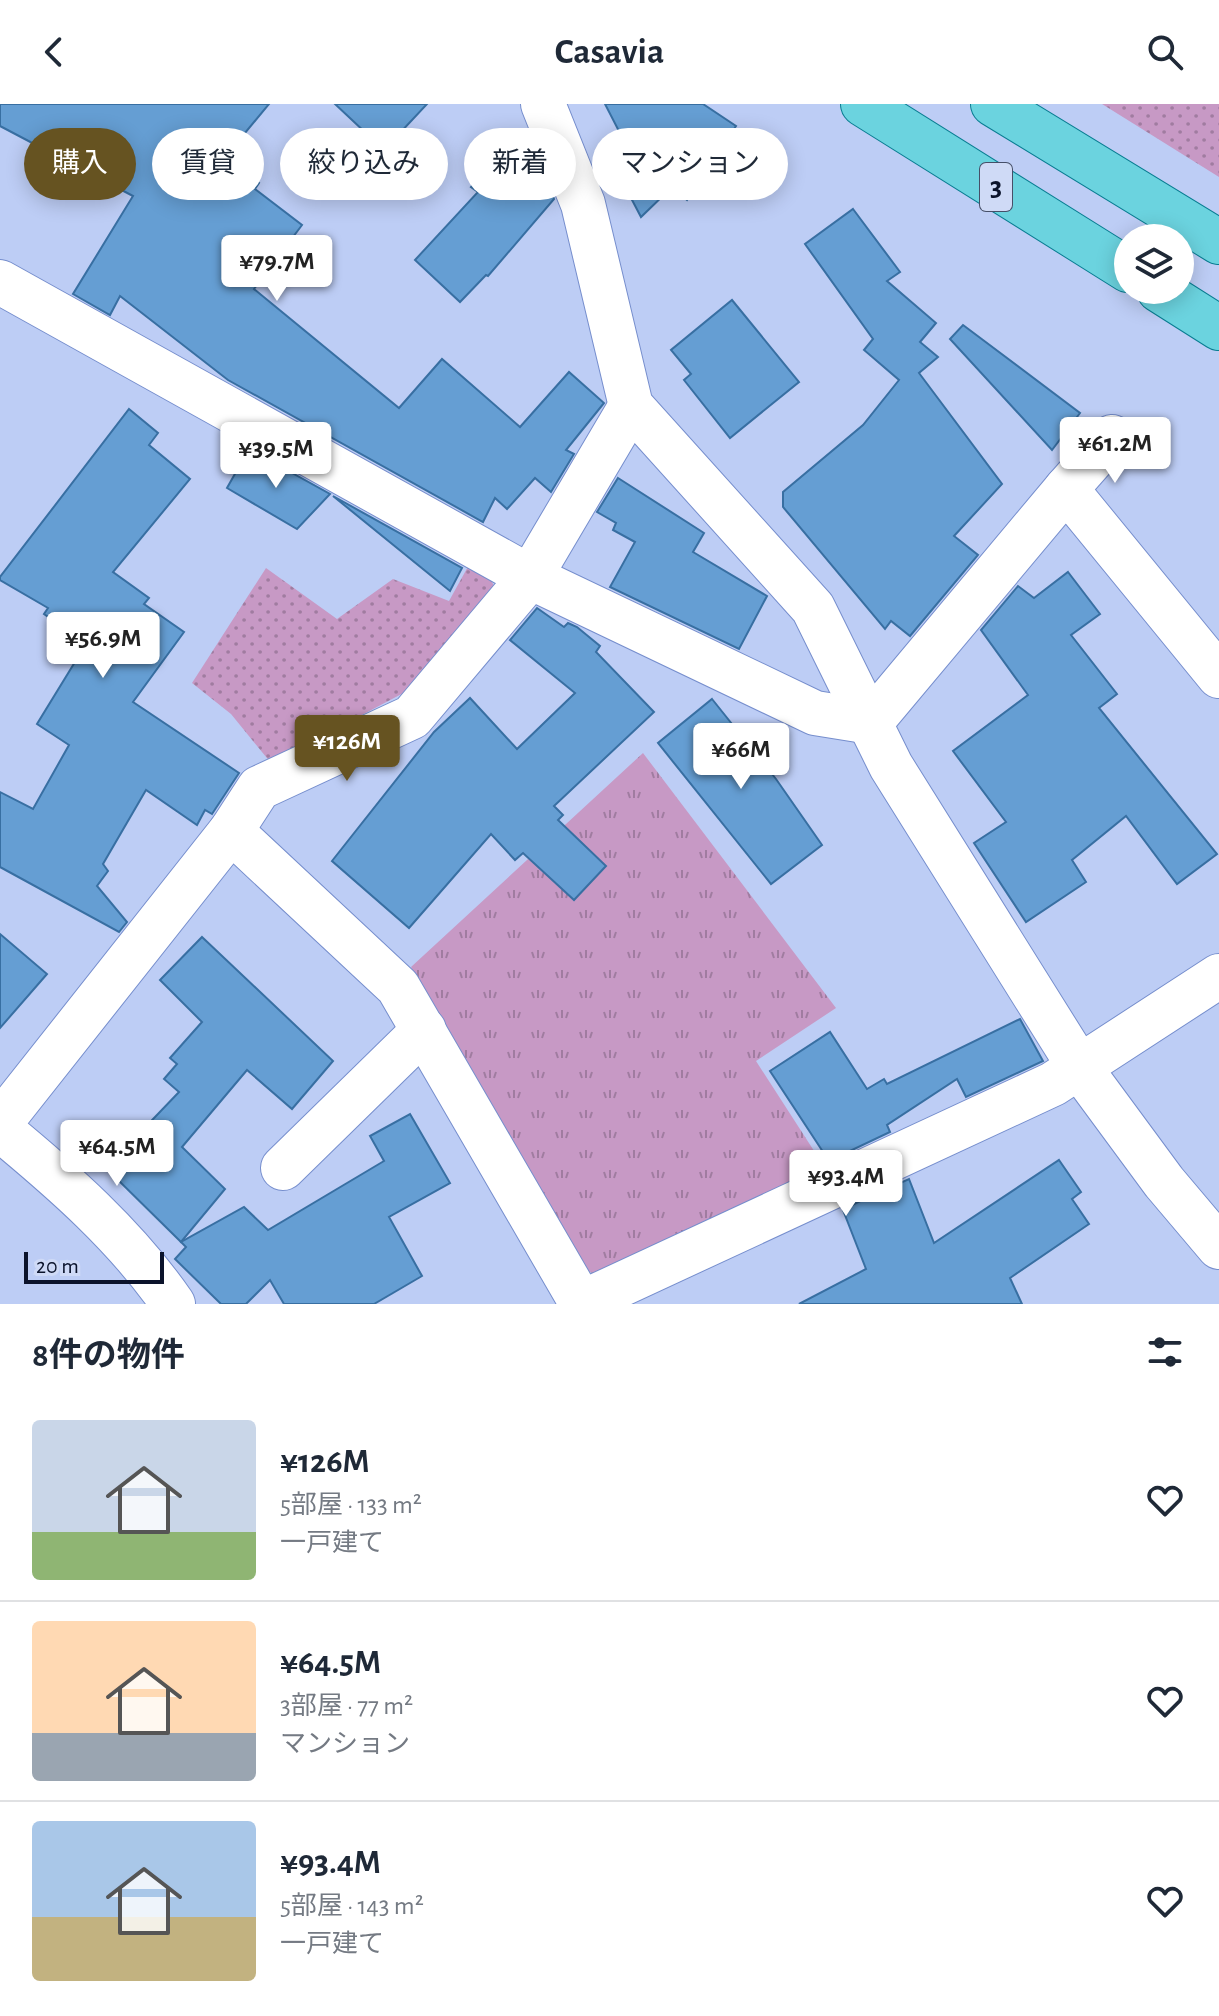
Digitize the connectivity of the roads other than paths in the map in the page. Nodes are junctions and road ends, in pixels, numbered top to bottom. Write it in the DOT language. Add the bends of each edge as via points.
graph roads {
  1 [pos="543,104"];
  2 [pos="863,104"];
  3 [pos="993,104"];
  4 [pos="1219,242"];
  5 [pos="1114,261"];
  6 [pos="0,282"];
  7 [pos="1181,304"];
  8 [pos="1219,328"];
  9 [pos="631,406"];
  10 [pos="1112,437"];
  11 [pos="1066,489"];
  12 [pos="530,577"];
  13 [pos="1219,676"];
  14 [pos="871,722"];
  15 [pos="231,831"];
  16 [pos="1219,976"];
  17 [pos="424,1030"];
  18 [pos="1080,1068"];
  19 [pos="0,1126"];
  20 [pos="283,1168"];
  21 [pos="1219,1247"];
  22 [pos="173,1304"];
  23 [pos="581,1304"];
  1 -- 9 [label="street" via="583,204"];
  2 -- 5 [label="main road, 3"];
  3 -- 4 [label="main road, 3"];
  6 -- 12 [label="street"];
  7 -- 8 [label="main road"];
  9 -- 12 [label="street"];
  9 -- 14 [label="street" via="813,608"];
  10 -- 11 [label="street"];
  11 -- 13 [label="street"];
  11 -- 14 [label="street"];
  12 -- 14 [label="street" via="815,713"];
  12 -- 15 [label="street" via="412,717 259,788"];
  14 -- 18 [label="street" via="891,766"];
  15 -- 17 [label="street" via="398,987"];
  15 -- 19 [label="street"];
  16 -- 18 [label="street"];
  17 -- 20 [label="street"];
  17 -- 23 [label="street"];
  18 -- 21 [label="street"];
  18 -- 23 [label="street"];
  19 -- 22 [label="street" via="143,1261"];
}
